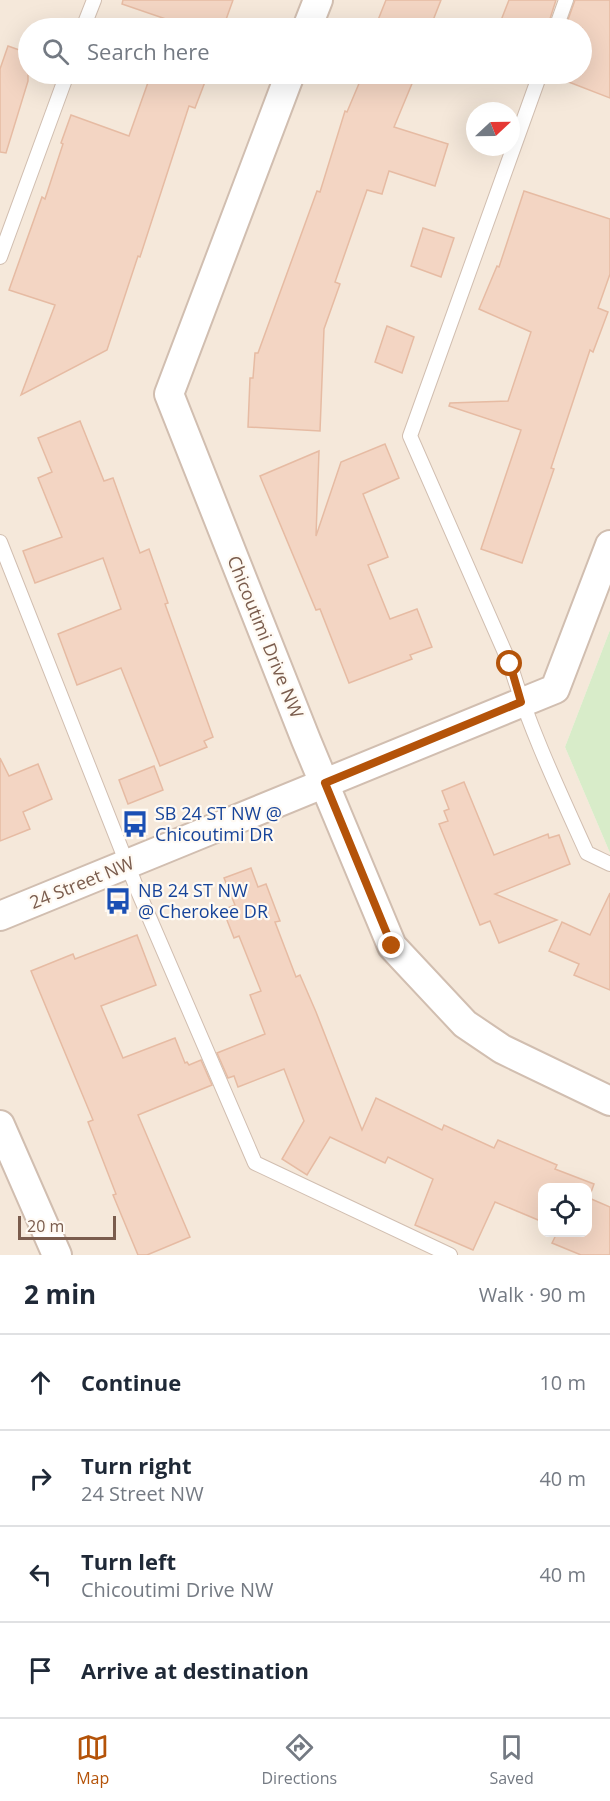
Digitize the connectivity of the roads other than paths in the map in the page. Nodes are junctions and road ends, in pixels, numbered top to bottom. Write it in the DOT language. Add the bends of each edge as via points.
graph roads {
  1 [pos="94,0"];
  2 [pos="318,0"];
  3 [pos="566,0"];
  4 [pos="87,18"];
  5 [pos="311,18"];
  6 [pos="560,18"];
  7 [pos="63,84"];
  8 [pos="286,84"];
  9 [pos="536,84"];
  10 [pos="0,257"];
  11 [pos="0,542"];
  12 [pos="610,545"];
  13 [pos="521,702"];
  14 [pos="325,783"];
  15 [pos="128,864"];
  16 [pos="610,864"];
  17 [pos="0,916"];
  18 [pos="610,1101"];
  19 [pos="0,1125"];
  20 [pos="57,1255"];
  21 [pos="450,1255"];
  1 -- 4 [label="lane"];
  2 -- 5 [label="street"];
  3 -- 6 [label="lane"];
  7 -- 10 [label="lane"];
  8 -- 14 [label="street, Chicoutimi Drive NW" via="168,394"];
  9 -- 13 [label="lane" via="410,436 510,664"];
  11 -- 15 [label="lane"];
  12 -- 13 [label="street, 24 Street NW" via="555,688"];
  13 -- 14 [label="street, 24 Street NW"];
  13 -- 16 [label="lane" via="587,853"];
  14 -- 15 [label="street, 24 Street NW"];
  14 -- 18 [label="street, Chicoutimi Drive NW" via="392,946 465,1024 502,1049"];
  15 -- 17 [label="street, 24 Street NW"];
  15 -- 21 [label="lane" via="255,1163"];
  19 -- 20 [label="street"];
}
